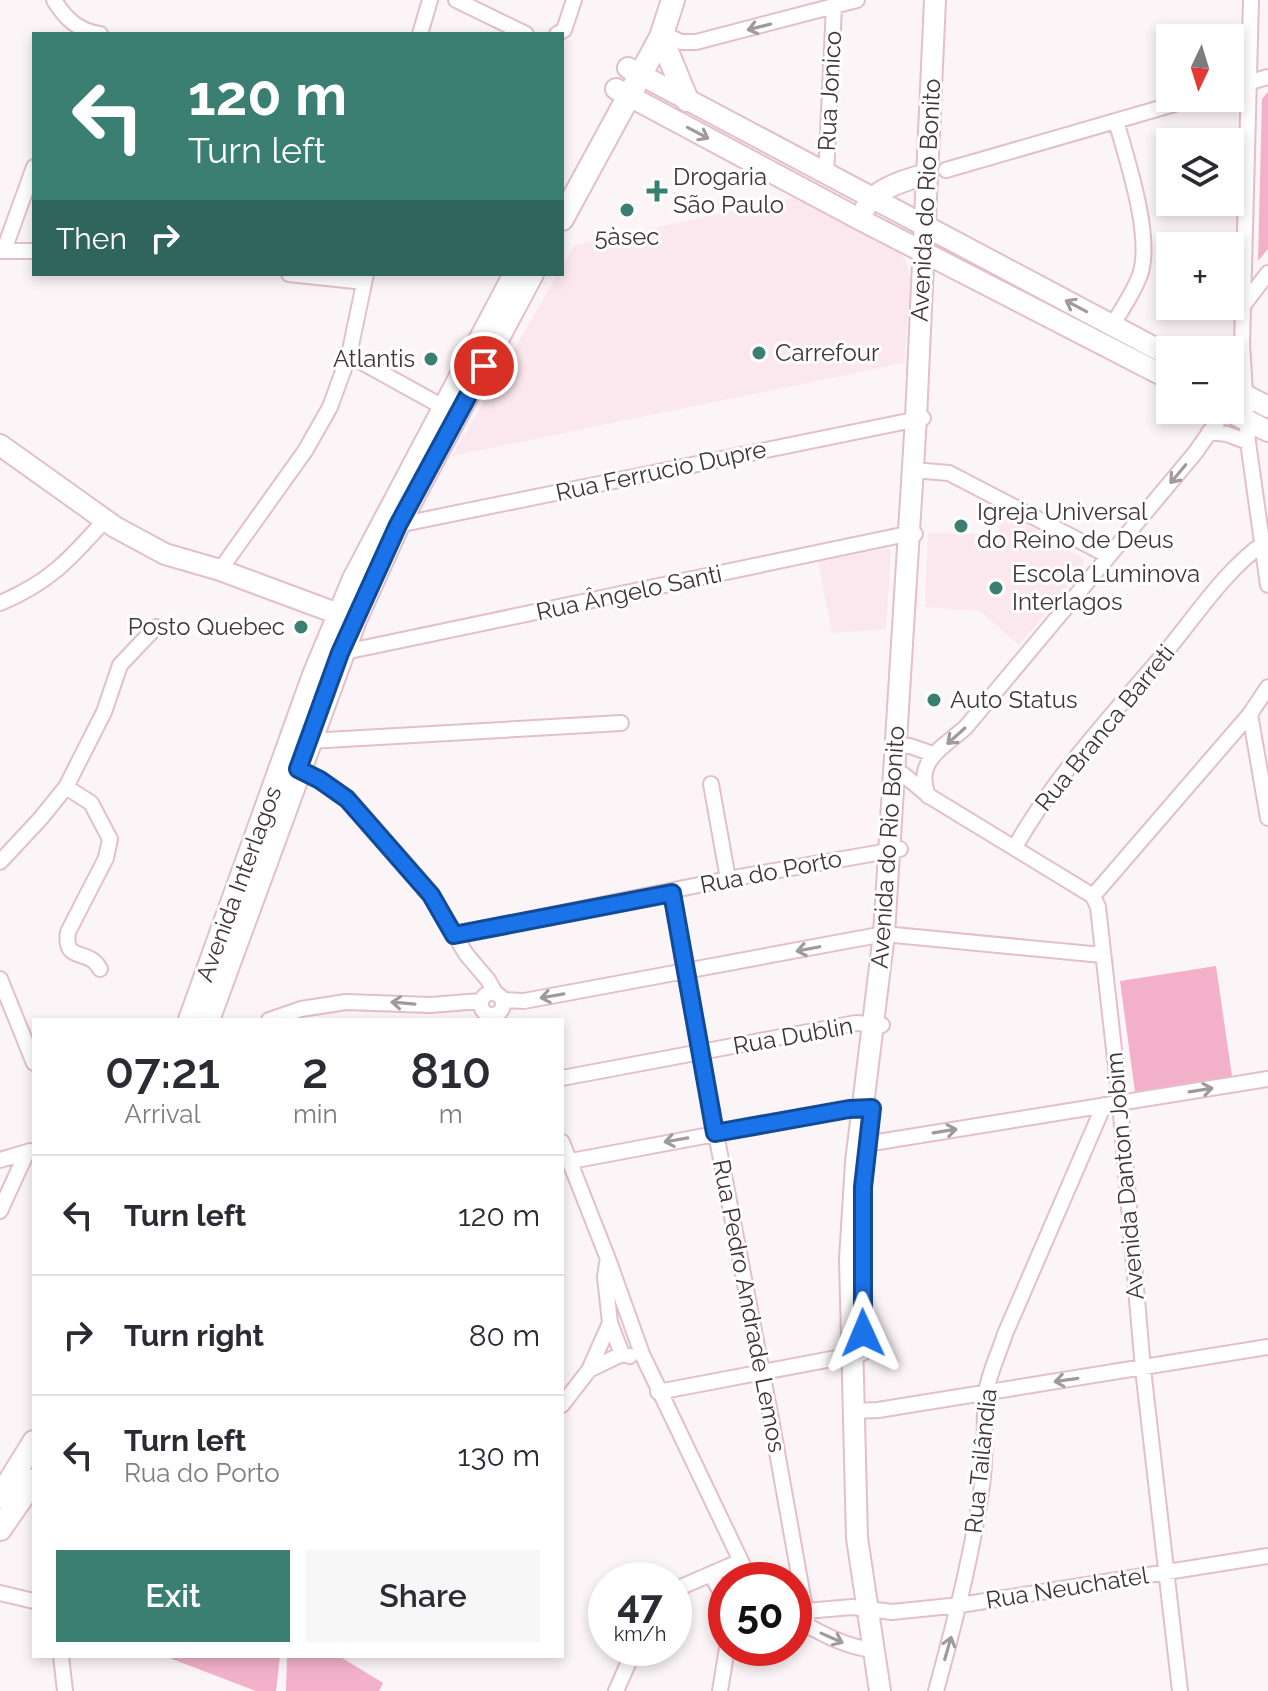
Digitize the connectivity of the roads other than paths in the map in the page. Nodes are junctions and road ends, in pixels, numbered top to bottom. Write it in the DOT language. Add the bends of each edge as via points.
graph roads {
  1 [pos="54,0"];
  2 [pos="430,0"];
  3 [pos="456,0"];
  4 [pos="660,0"];
  5 [pos="673,0"];
  6 [pos="857,0"];
  7 [pos="935,0"];
  8 [pos="944,0"];
  9 [pos="1251,0"];
  10 [pos="479,5"];
  11 [pos="572,6"];
  12 [pos="834,6"];
  13 [pos="89,32"];
  14 [pos="421,32"];
  15 [pos="523,32"];
  16 [pos="560,32"];
  17 [pos="662,35"];
  18 [pos="634,72"];
  19 [pos="1268,77"];
  20 [pos="1248,83"];
  21 [pos="1244,84"];
  22 [pos="623,92"];
  23 [pos="687,100"];
  24 [pos="1156,109"];
  25 [pos="1116,121"];
  26 [pos="32,172"];
  27 [pos="936,172"];
  28 [pos="826,175"];
  29 [pos="564,186"];
  30 [pos="870,199"];
  31 [pos="564,215"];
  32 [pos="861,220"];
  33 [pos="930,229"];
  34 [pos="1244,233"];
  35 [pos="2,251"];
  36 [pos="32,251"];
  37 [pos="929,254"];
  38 [pos="1268,273"];
  39 [pos="327,276"];
  40 [pos="514,276"];
  41 [pos="531,276"];
  42 [pos="365,278"];
  43 [pos="1244,305"];
  44 [pos="1112,325"];
  45 [pos="1156,349"];
  46 [pos="349,355"];
  47 [pos="1156,372"];
  48 [pos="1244,394"];
  49 [pos="443,407"];
  50 [pos="1268,407"];
  51 [pos="1244,413"];
  52 [pos="920,418"];
  53 [pos="1246,419"];
  54 [pos="1215,424"];
  55 [pos="1268,431"];
  56 [pos="1209,432"];
  57 [pos="1248,442"];
  58 [pos="0,445"];
  59 [pos="917,470"];
  60 [pos="105,520"];
  61 [pos="398,525"];
  62 [pos="913,534"];
  63 [pos="1266,541"];
  64 [pos="1109,556"];
  65 [pos="220,570"];
  66 [pos="1268,585"];
  67 [pos="0,603"];
  68 [pos="347,617"];
  69 [pos="156,627"];
  70 [pos="340,653"];
  71 [pos="1268,687"];
  72 [pos="1250,714"];
  73 [pos="621,723"];
  74 [pos="309,741"];
  75 [pos="901,746"];
  76 [pos="933,754"];
  77 [pos="298,769"];
  78 [pos="900,773"];
  79 [pos="711,784"];
  80 [pos="66,787"];
  81 [pos="929,796"];
  82 [pos="1268,818"];
  83 [pos="1015,847"];
  84 [pos="895,849"];
  85 [pos="0,862"];
  86 [pos="728,879"];
  87 [pos="672,893"];
  88 [pos="1093,896"];
  89 [pos="890,934"];
  90 [pos="454,935"];
  91 [pos="1102,955"];
  92 [pos="100,969"];
  93 [pos="685,973"];
  94 [pos="0,979"];
  95 [pos="494,1007"];
  96 [pos="6,1012"];
  97 [pos="191,1018"];
  98 [pos="209,1018"];
  99 [pos="275,1018"];
  100 [pos="878,1024"];
  101 [pos="700,1053"];
  102 [pos="32,1059"];
  103 [pos="564,1078"];
  104 [pos="1268,1079"];
  105 [pos="1120,1103"];
  106 [pos="1104,1105"];
  107 [pos="867,1108"];
  108 [pos="715,1133"];
  109 [pos="863,1142"];
  110 [pos="564,1147"];
  111 [pos="30,1150"];
  112 [pos="1,1156"];
  113 [pos="571,1161"];
  114 [pos="0,1211"];
  115 [pos="608,1259"];
  116 [pos="610,1323"];
  117 [pos="636,1337"];
  118 [pos="1268,1347"];
  119 [pos="622,1354"];
  120 [pos="642,1354"];
  121 [pos="857,1354"];
  122 [pos="1143,1369"];
  123 [pos="589,1370"];
  124 [pos="761,1371"];
  125 [pos="658,1392"];
  126 [pos="986,1392"];
  127 [pos="564,1402"];
  128 [pos="859,1410"];
  129 [pos="32,1445"];
  130 [pos="32,1483"];
  131 [pos="0,1497"];
  132 [pos="0,1529"];
  133 [pos="1268,1556"];
  134 [pos="741,1561"];
  135 [pos="791,1562"];
  136 [pos="1167,1572"];
  137 [pos="0,1593"];
  138 [pos="32,1601"];
  139 [pos="960,1605"];
  140 [pos="872,1609"];
  141 [pos="812,1615"];
  142 [pos="812,1623"];
  143 [pos="873,1650"];
  144 [pos="61,1658"];
  145 [pos="627,1666"];
  146 [pos="724,1666"];
  147 [pos="65,1691"];
  148 [pos="616,1691"];
  149 [pos="720,1691"];
  150 [pos="880,1691"];
  151 [pos="891,1691"];
  152 [pos="936,1691"];
  153 [pos="1180,1691"];
  1 -- 13 [label="street" via="70,21"];
  2 -- 14 [label="street"];
  3 -- 10 [label="street"];
  4 -- 18 [label="main road"];
  5 -- 17 [label="main road"];
  6 -- 12 [label="street"];
  7 -- 27 [label="main road, Avenida do Rio Bonito"];
  8 -- 33 [label="main road, Avenida do Rio Bonito"];
  9 -- 20 [label="street"];
  10 -- 15 [label="street"];
  11 -- 16 [label="street"];
  12 -- 17 [label="street, one-way" via="696,42"];
  12 -- 28 [label="street, Rua Jonico"];
  17 -- 18 [label="main road"];
  17 -- 23 [label="main road"];
  18 -- 22 [label="main road"];
  18 -- 23 [label="main road"];
  19 -- 20 [label="street"];
  20 -- 21 [label="street"];
  20 -- 34 [label="street"];
  22 -- 29 [label="main road"];
  22 -- 31 [label="main road"];
  22 -- 32 [label="main road, one-way"];
  23 -- 28 [label="main road"];
  24 -- 25 [label="street"];
  25 -- 27 [label="street"];
  25 -- 44 [label="street" via="1133,184 1143,260"];
  26 -- 35 [label="street"];
  27 -- 30 [label="main road"];
  27 -- 33 [label="main road, Avenida do Rio Bonito"];
  28 -- 30 [label="main road"];
  30 -- 32 [label="main road"];
  30 -- 33 [label="main road"];
  32 -- 37 [label="main road"];
  33 -- 37 [label="main road, Avenida do Rio Bonito"];
  44 -- 33 [label="main road, one-way"];
  35 -- 36 [label="street"];
  37 -- 47 [label="main road"];
  37 -- 52 [label="main road, Avenida do Rio Bonito"];
  38 -- 43 [label="street"];
  39 -- 42 [label="street"];
  40 -- 49 [label="main road, Avenida Interlagos"];
  41 -- 61 [label="main road, Avenida Interlagos"];
  42 -- 46 [label="street"];
  44 -- 45 [label="main road"];
  46 -- 49 [label="street"];
  46 -- 65 [label="street" via="321,425"];
  48 -- 50 [label="main road"];
  49 -- 68 [label="main road, Avenida Interlagos" via="354,579"];
  51 -- 53 [label="street"];
  52 -- 59 [label="main road, Avenida do Rio Bonito"];
  52 -- 61 [label="street, Rua Ferrucio Dupre"];
  53 -- 55 [label="main road"];
  53 -- 57 [label="street"];
  54 -- 56 [label="street"];
  56 -- 57 [label="street"];
  56 -- 64 [label="street, one-way"];
  57 -- 63 [label="street"];
  58 -- 60 [label="main road"];
  59 -- 62 [label="main road, Avenida do Rio Bonito"];
  59 -- 64 [label="street" via="949,473"];
  60 -- 65 [label="main road" via="165,554"];
  60 -- 67 [label="street" via="65,565"];
  61 -- 68 [label="main road, Avenida Interlagos"];
  62 -- 70 [label="street, Rua Ângelo Santi"];
  62 -- 75 [label="main road, Avenida do Rio Bonito"];
  63 -- 66 [label="street"];
  63 -- 83 [label="street, Rua Branca Barreti" via="1234,567 1051,789"];
  64 -- 76 [label="street, one-way" via="966,727"];
  65 -- 68 [label="main road"];
  68 -- 70 [label="main road, Avenida Interlagos"];
  68 -- 97 [label="main road, Avenida Interlagos" via="314,675"];
  69 -- 80 [label="street" via="120,665 104,712"];
  70 -- 74 [label="main road, Avenida Interlagos"];
  71 -- 72 [label="street"];
  72 -- 82 [label="street"];
  72 -- 88 [label="street"];
  73 -- 74 [label="street"];
  74 -- 77 [label="main road, Avenida Interlagos"];
  75 -- 76 [label="street"];
  75 -- 78 [label="main road, Avenida do Rio Bonito"];
  76 -- 81 [label="street" via="923,779"];
  77 -- 90 [label="street" via="347,799 431,895"];
  77 -- 98 [label="main road, Avenida Interlagos"];
  78 -- 81 [label="street"];
  78 -- 84 [label="main road, Avenida do Rio Bonito"];
  79 -- 86 [label="street"];
  80 -- 85 [label="street"];
  80 -- 92 [label="street" via="91,803 110,839 66,945"];
  81 -- 83 [label="street"];
  83 -- 88 [label="street"];
  84 -- 86 [label="street, Rua do Porto"];
  84 -- 89 [label="main road, Avenida do Rio Bonito"];
  86 -- 87 [label="street, Rua do Porto"];
  87 -- 90 [label="street, Rua do Porto"];
  87 -- 93 [label="street, Rua Pedro Andrade Lemos"];
  88 -- 91 [label="street, Avenida Danton Jobim"];
  89 -- 91 [label="street"];
  89 -- 93 [label="street, one-way"];
  89 -- 100 [label="main road, Avenida do Rio Bonito"];
  90 -- 95 [label="street"];
  91 -- 105 [label="street, Avenida Danton Jobim"];
  93 -- 95 [label="street, one-way"];
  93 -- 101 [label="street, Rua Pedro Andrade Lemos"];
  94 -- 96 [label="street"];
  95 -- 99 [label="street, one-way" via="346,1002"];
  96 -- 102 [label="street"];
  100 -- 101 [label="street, Rua Dublin" via="856,1023"];
  100 -- 107 [label="main road, Avenida do Rio Bonito"];
  101 -- 103 [label="street, Rua Dublin"];
  101 -- 108 [label="street, Rua Pedro Andrade Lemos"];
  105 -- 104 [label="street, one-way"];
  105 -- 106 [label="street"];
  105 -- 122 [label="street, Avenida Danton Jobim"];
  109 -- 106 [label="street, one-way"];
  106 -- 126 [label="street, Rua Tailândia" via="1005,1334"];
  107 -- 108 [label="street"];
  107 -- 109 [label="main road, Avenida do Rio Bonito"];
  108 -- 113 [label="street, one-way"];
  108 -- 124 [label="street, Rua Pedro Andrade Lemos"];
  109 -- 121 [label="main road, Avenida do Rio Bonito" via="850,1259"];
  110 -- 113 [label="street"];
  111 -- 112 [label="street"];
  111 -- 114 [label="street"];
  113 -- 115 [label="street"];
  115 -- 116 [label="street"];
  115 -- 117 [label="street"];
  116 -- 119 [label="street"];
  116 -- 123 [label="street"];
  117 -- 119 [label="street"];
  117 -- 120 [label="street"];
  118 -- 122 [label="street"];
  119 -- 120 [label="street"];
  119 -- 123 [label="street"];
  120 -- 125 [label="street"];
  121 -- 124 [label="street"];
  121 -- 128 [label="main road, Avenida do Rio Bonito"];
  122 -- 126 [label="street, one-way"];
  122 -- 136 [label="street, Avenida Danton Jobim"];
  123 -- 127 [label="street"];
  124 -- 125 [label="street"];
  124 -- 135 [label="street, Rua Pedro Andrade Lemos"];
  125 -- 134 [label="street"];
  126 -- 128 [label="street"];
  126 -- 139 [label="street, Rua Tailândia" via="986,1461"];
  128 -- 140 [label="main road, Avenida do Rio Bonito" via="857,1538"];
  129 -- 131 [label="main road"];
  130 -- 132 [label="main road"];
  133 -- 136 [label="street, Rua Neuchatel"];
  136 -- 139 [label="street, Rua Neuchatel"];
  136 -- 153 [label="street, Avenida Danton Jobim"];
  137 -- 138 [label="street"];
  139 -- 140 [label="street, Rua Neuchatel"];
  152 -- 139 [label="street, Rua Tailândia, one-way"];
  140 -- 141 [label="street, Rua Neuchatel"];
  140 -- 143 [label="main road, Avenida do Rio Bonito"];
  140 -- 151 [label="main road, Avenida do Rio Bonito"];
  142 -- 143 [label="street, one-way" via="848,1645"];
  143 -- 150 [label="main road, Avenida do Rio Bonito"];
  144 -- 147 [label="street"];
  145 -- 148 [label="street"];
  146 -- 149 [label="street"];
}
